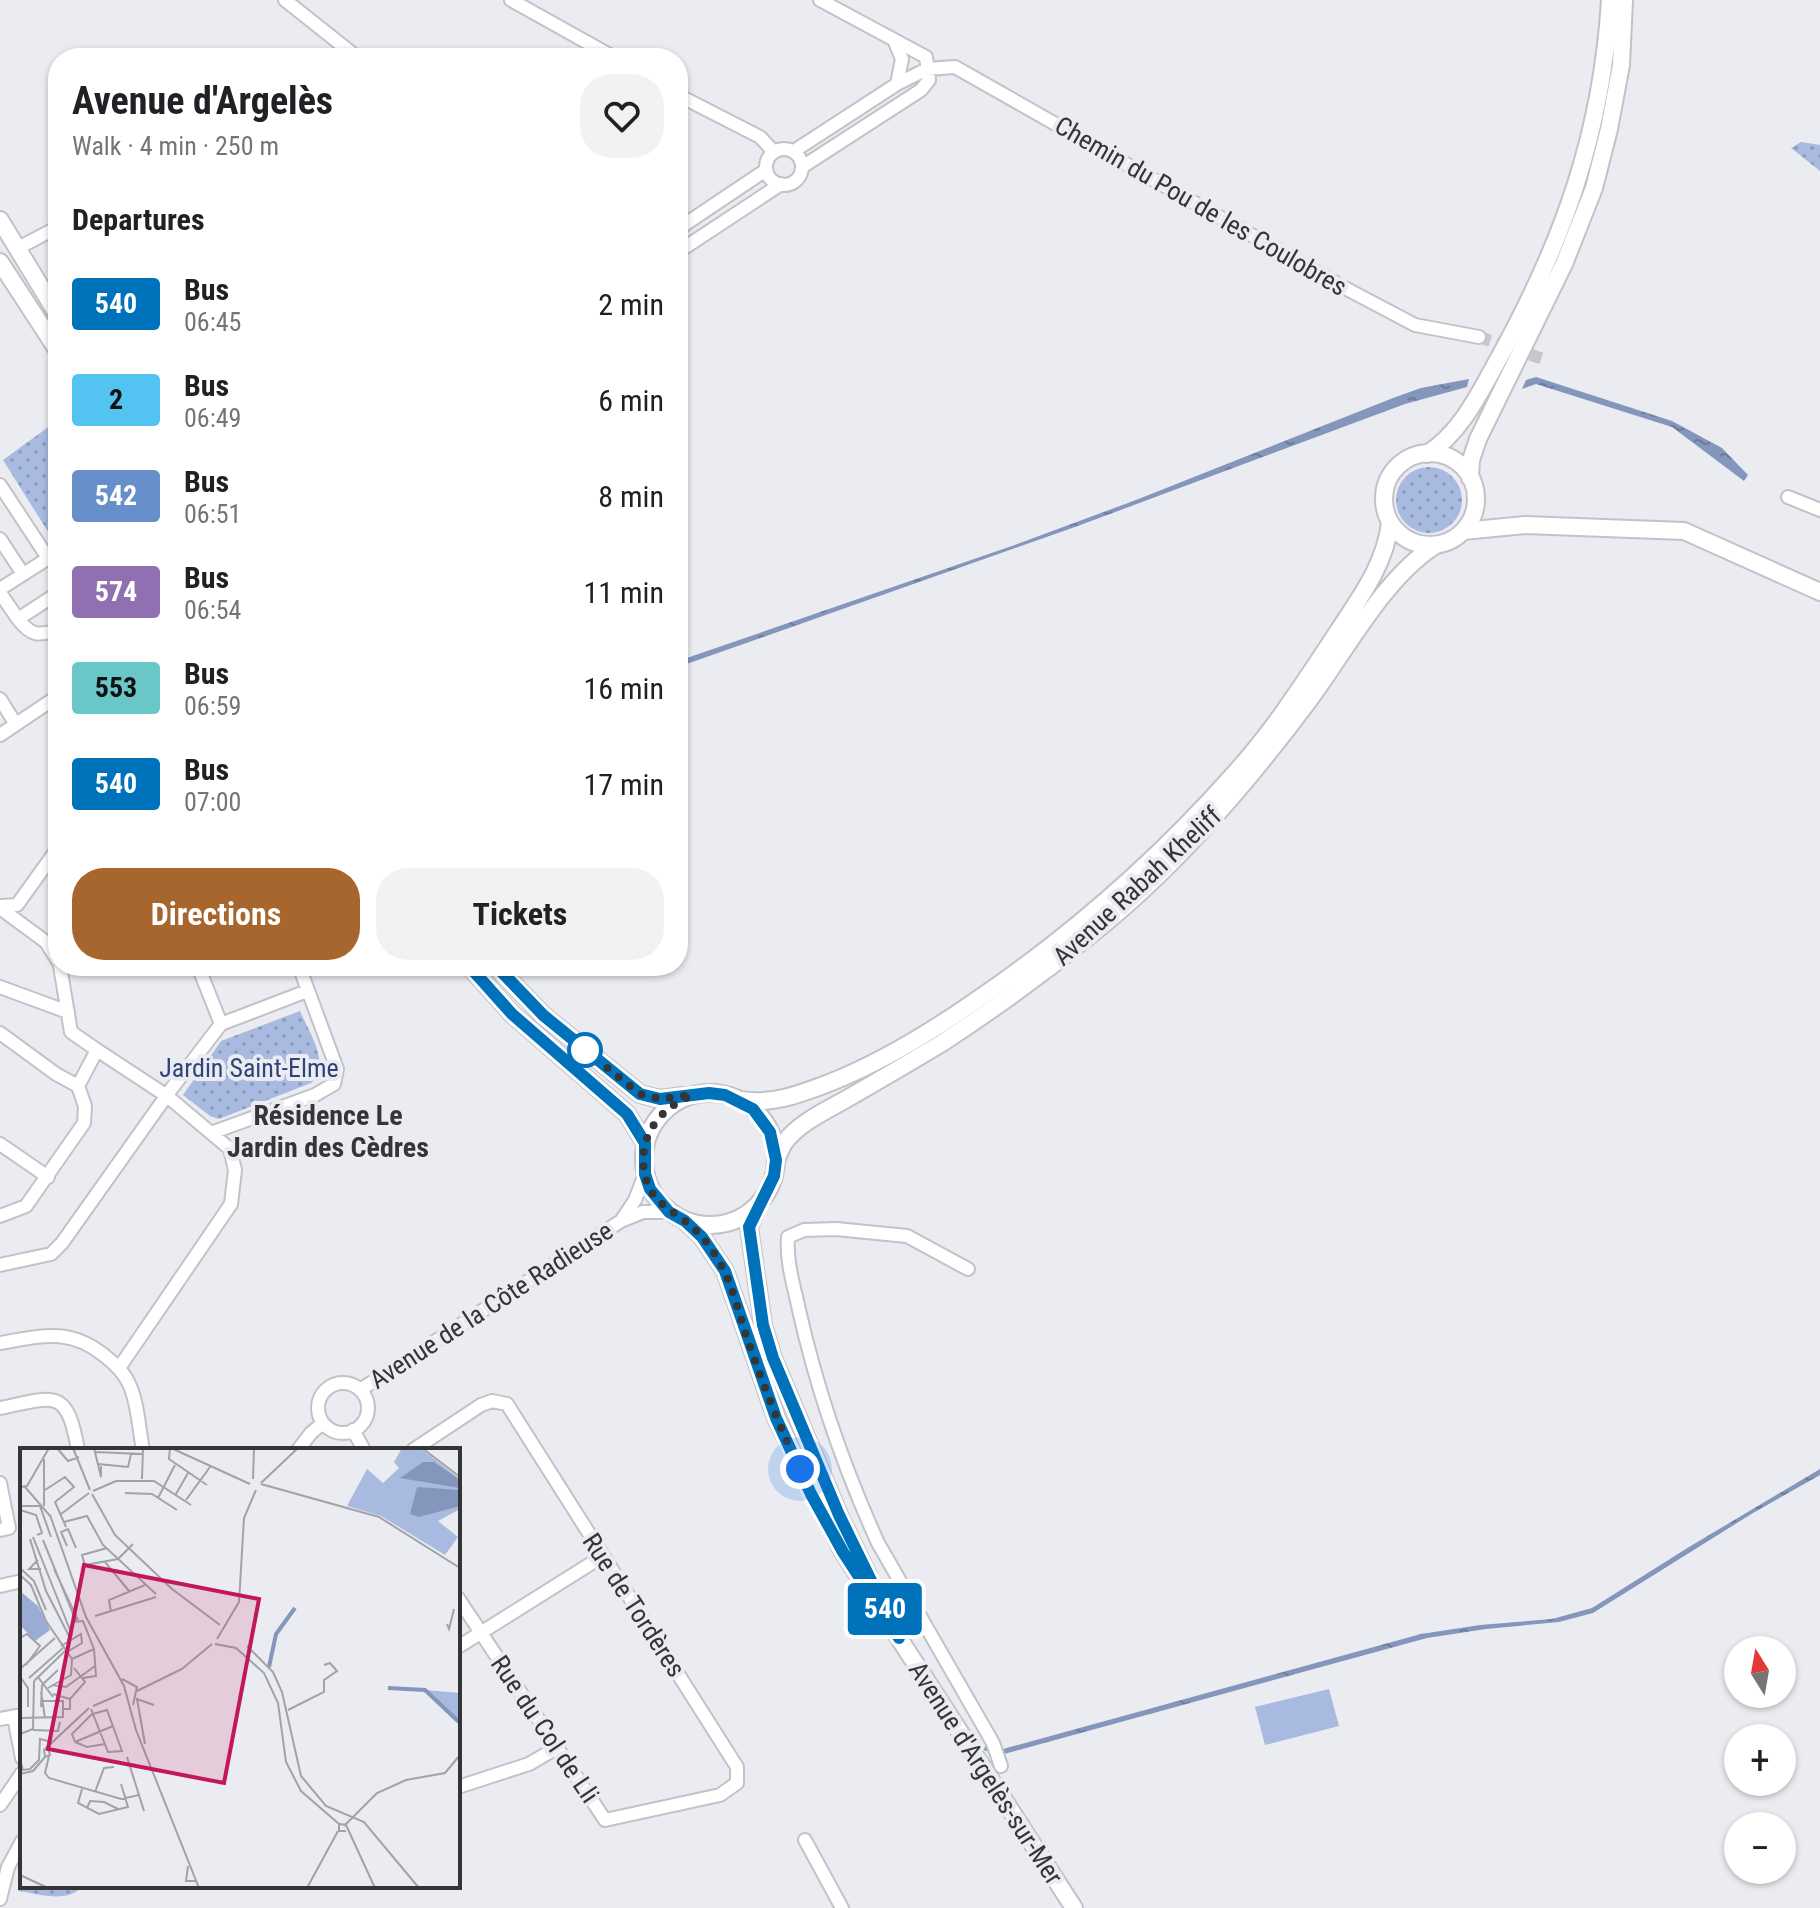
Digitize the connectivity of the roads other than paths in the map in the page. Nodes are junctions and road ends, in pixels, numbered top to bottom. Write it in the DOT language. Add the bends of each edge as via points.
graph roads {
  1 [pos="285,0"];
  2 [pos="511,0"];
  3 [pos="820,0"];
  4 [pos="1610,0"];
  5 [pos="1624,0"];
  6 [pos="894,40"];
  7 [pos="345,48"];
  8 [pos="597,48"];
  9 [pos="902,59"];
  10 [pos="927,69"];
  11 [pos="897,84"];
  12 [pos="688,100"];
  13 [pos="794,151"];
  14 [pos="774,152"];
  15 [pos="802,167"];
  16 [pos="766,170"];
  17 [pos="781,184"];
  18 [pos="0,220"];
  19 [pos="688,222"];
  20 [pos="48,232"];
  21 [pos="688,245"];
  22 [pos="18,248"];
  23 [pos="0,262"];
  24 [pos="48,298"];
  25 [pos="48,336"];
  26 [pos="1479,337"];
  27 [pos="1427,454"];
  28 [pos="1470,478"];
  29 [pos="0,485"];
  30 [pos="1788,497"];
  31 [pos="1475,498"];
  32 [pos="1820,510"];
  33 [pos="1390,523"];
  34 [pos="1525,525"];
  35 [pos="1463,531"];
  36 [pos="0,539"];
  37 [pos="1436,545"];
  38 [pos="48,548"];
  39 [pos="48,558"];
  40 [pos="23,574"];
  41 [pos="0,591"];
  42 [pos="1820,592"];
  43 [pos="48,600"];
  44 [pos="18,619"];
  45 [pos="48,633"];
  46 [pos="0,699"];
  47 [pos="48,702"];
  48 [pos="15,723"];
  49 [pos="0,735"];
  50 [pos="48,862"];
  51 [pos="0,907"];
  52 [pos="48,945"];
  53 [pos="61,976"];
  54 [pos="202,976"];
  55 [pos="302,976"];
  56 [pos="478,976"];
  57 [pos="506,976"];
  58 [pos="0,987"];
  59 [pos="307,991"];
  60 [pos="68,1012"];
  61 [pos="221,1024"];
  62 [pos="0,1033"];
  63 [pos="97,1050"];
  64 [pos="78,1086"];
  65 [pos="692,1095"];
  66 [pos="167,1096"];
  67 [pos="741,1100"];
  68 [pos="211,1133"];
  69 [pos="645,1143"];
  70 [pos="0,1144"];
  71 [pos="776,1160"];
  72 [pos="645,1174"];
  73 [pos="48,1177"];
  74 [pos="758,1205"];
  75 [pos="669,1212"];
  76 [pos="0,1216"];
  77 [pos="621,1221"];
  78 [pos="685,1221"];
  79 [pos="0,1265"];
  80 [pos="968,1269"];
  81 [pos="0,1343"];
  82 [pos="119,1368"];
  83 [pos="360,1390"];
  84 [pos="0,1408"];
  85 [pos="323,1423"];
  86 [pos="353,1430"];
  87 [pos="78,1448"];
  88 [pos="143,1448"];
  89 [pos="300,1448"];
  90 [pos="363,1448"];
  91 [pos="416,1448"];
  92 [pos="0,1483"];
  93 [pos="0,1530"];
  94 [pos="603,1556"];
  95 [pos="20,1581"];
  96 [pos="0,1586"];
  97 [pos="460,1601"];
  98 [pos="481,1632"];
  99 [pos="899,1638"];
  100 [pos="460,1646"];
  101 [pos="18,1716"];
  102 [pos="0,1719"];
  103 [pos="20,1737"];
  104 [pos="558,1747"];
  105 [pos="1001,1766"];
  106 [pos="20,1776"];
  107 [pos="460,1786"];
  108 [pos="0,1805"];
  109 [pos="605,1820"];
  110 [pos="805,1840"];
  111 [pos="20,1845"];
  112 [pos="0,1899"];
  113 [pos="842,1908"];
  114 [pos="1074,1908"];
  1 -- 7 [label="street"];
  2 -- 8 [label="street"];
  3 -- 6 [label="street"];
  4 -- 27 [label="main road" via="1594,122 1577,188 1549,259 1481,391 1442,444"];
  5 -- 28 [label="main road" via="1621,65 1594,188 1564,264 1478,439"];
  6 -- 9 [label="street"];
  6 -- 10 [label="street" via="926,57"];
  9 -- 10 [label="street, Chemin du Pou de les Coulobres"];
  9 -- 11 [label="street"];
  10 -- 11 [label="street"];
  10 -- 15 [label="street" via="929,80 921,90"];
  10 -- 26 [label="street, Chemin du Pou de les Coulobres" via="955,67 1415,325"];
  11 -- 13 [label="street"];
  12 -- 14 [label="street" via="760,137"];
  13 -- 14 [label="street"];
  13 -- 15 [label="street"];
  14 -- 16 [label="street"];
  15 -- 17 [label="street" via="794,181"];
  16 -- 17 [label="street"];
  16 -- 19 [label="street"];
  17 -- 21 [label="street"];
  18 -- 22 [label="main road"];
  20 -- 22 [label="street"];
  22 -- 24 [label="main road"];
  23 -- 25 [label="main road"];
  27 -- 28 [label="main road" via="1452,460"];
  27 -- 33 [label="main road" via="1413,456 1392,472 1384,497"];
  28 -- 31 [label="main road"];
  29 -- 38 [label="street"];
  30 -- 32 [label="street"];
  31 -- 34 [label="main road" via="1492,518"];
  31 -- 35 [label="main road"];
  33 -- 37 [label="main road" via="1410,541"];
  33 -- 67 [label="main road, Avenue Rabah Kheliff" via="1372,580 1297,693 1237,772 1122,887 1011,977 896,1051 807,1092 759,1103"];
  34 -- 35 [label="main road"];
  34 -- 42 [label="main road" via="1684,531"];
  35 -- 37 [label="main road"];
  36 -- 40 [label="street"];
  37 -- 71 [label="main road, Avenue Rabah Kheliff" via="1394,583 1245,783 1182,851 1097,930 1020,991 796,1131"];
  39 -- 40 [label="street"];
  40 -- 41 [label="street"];
  41 -- 44 [label="street"];
  43 -- 44 [label="street"];
  44 -- 45 [label="street" via="29,633"];
  46 -- 48 [label="street"];
  47 -- 48 [label="street"];
  48 -- 49 [label="street"];
  50 -- 51 [label="street" via="17,905"];
  51 -- 52 [label="street"];
  53 -- 60 [label="street"];
  54 -- 61 [label="street"];
  55 -- 59 [label="street"];
  56 -- 69 [label="main road" via="512,1014 627,1114"];
  57 -- 65 [label="main road" via="543,1015 640,1094 660,1099"];
  58 -- 60 [label="street"];
  59 -- 61 [label="street"];
  59 -- 68 [label="street" via="337,1069 334,1084"];
  60 -- 63 [label="street" via="71,1032"];
  61 -- 66 [label="street"];
  62 -- 64 [label="street"];
  63 -- 64 [label="street"];
  63 -- 66 [label="street"];
  64 -- 73 [label="street" via="84,1123"];
  65 -- 67 [label="main road"];
  65 -- 69 [label="main road" via="662,1113"];
  66 -- 68 [label="street"];
  66 -- 79 [label="street" via="62,1243 51,1254"];
  67 -- 71 [label="main road" via="763,1119"];
  68 -- 82 [label="street" via="230,1149 235,1170 231,1204"];
  69 -- 72 [label="main road"];
  70 -- 73 [label="street"];
  71 -- 74 [label="main road" via="768,1191"];
  72 -- 75 [label="main road"];
  72 -- 77 [label="street, Avenue de la Côte Radieuse"];
  73 -- 76 [label="street" via="26,1206"];
  74 -- 78 [label="main road" via="724,1224"];
  74 -- 99 [label="main road, Avenue d'Argelès-sur-Mer" via="749,1227 773,1358 839,1515"];
  75 -- 77 [label="street, Avenue de la Côte Radieuse" via="643,1212"];
  75 -- 78 [label="main road"];
  77 -- 83 [label="street, Avenue de la Côte Radieuse"];
  78 -- 99 [label="main road, Avenue d'Argelès-sur-Mer" via="725,1271 776,1418 805,1481"];
  80 -- 105 [label="street" via="907,1236 836,1229 804,1230 788,1237 787,1253 815,1374 865,1515"];
  81 -- 82 [label="street" via="64,1335 81,1340"];
  82 -- 88 [label="street" via="131,1385"];
  83 -- 85 [label="street" via="342,1383 325,1390 318,1403"];
  83 -- 86 [label="street" via="367,1412"];
  84 -- 87 [label="street" via="54,1400 73,1420"];
  85 -- 86 [label="street" via="337,1432"];
  85 -- 89 [label="street"];
  86 -- 90 [label="street"];
  91 -- 94 [label="street, Rue de Tordères" via="481,1405 507,1404"];
  92 -- 93 [label="street" via="9,1528"];
  94 -- 98 [label="street"];
  94 -- 109 [label="street, Rue de Tordères" via="737,1767 737,1783 720,1795"];
  95 -- 96 [label="street"];
  97 -- 98 [label="street, Rue du Col de Lli"];
  98 -- 100 [label="street"];
  98 -- 104 [label="street, Rue du Col de Lli"];
  99 -- 114 [label="main road, Avenue d'Argelès-sur-Mer"];
  101 -- 102 [label="street"];
  101 -- 103 [label="street"];
  104 -- 107 [label="street" via="529,1764"];
  104 -- 109 [label="street, Rue du Col de Lli"];
  106 -- 108 [label="street"];
  110 -- 113 [label="street"];
  111 -- 112 [label="street"];
}
